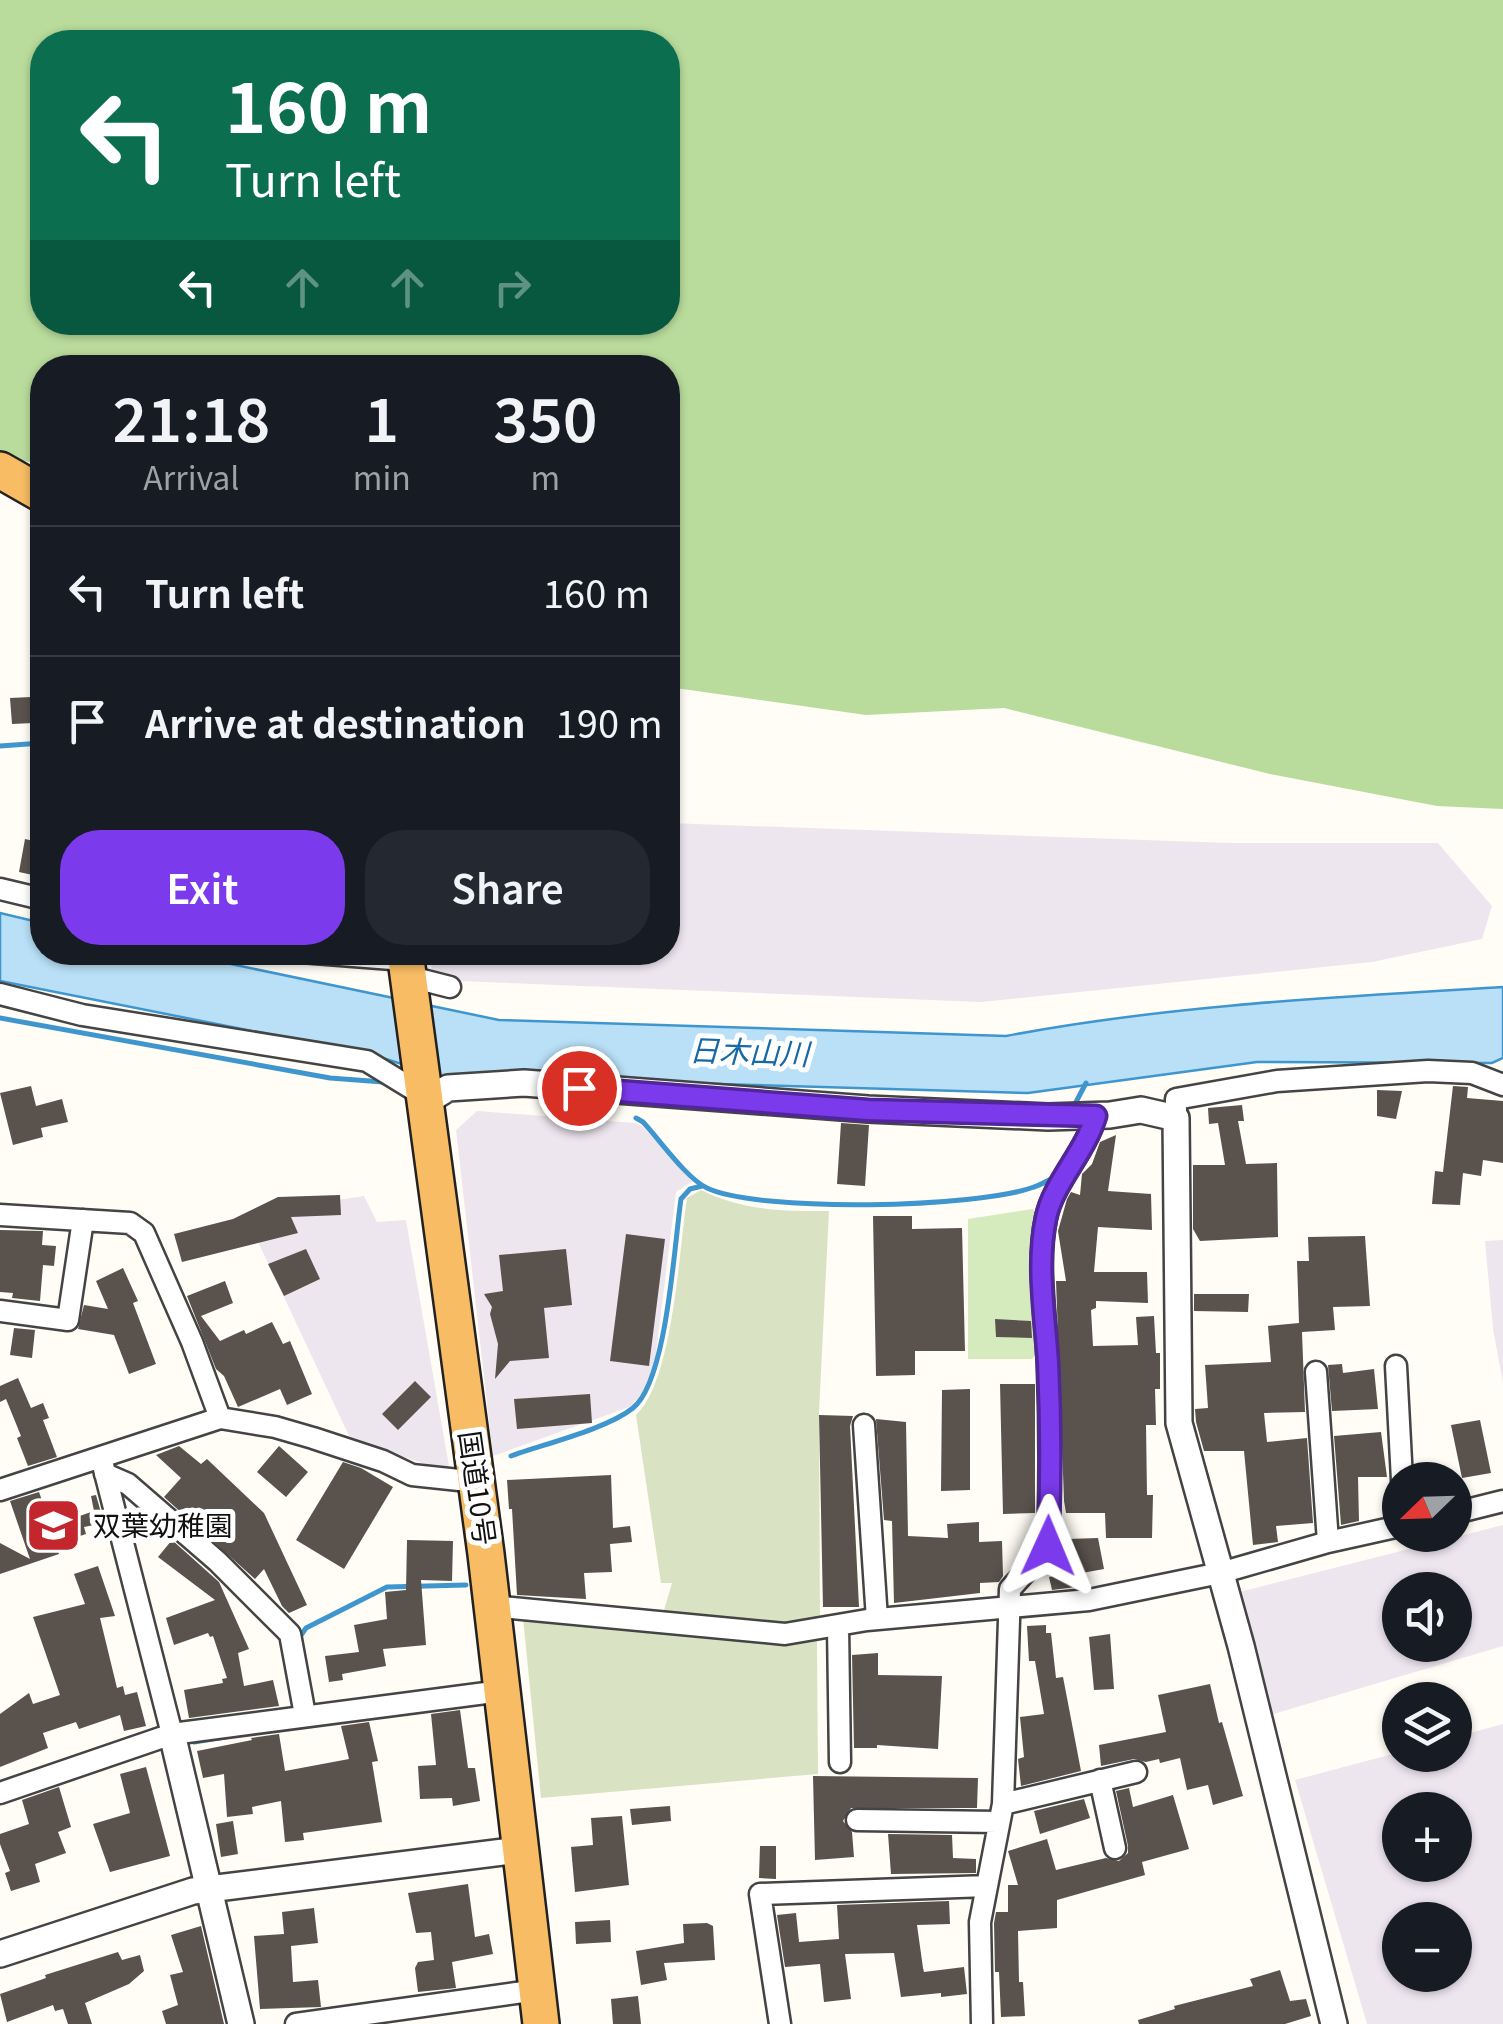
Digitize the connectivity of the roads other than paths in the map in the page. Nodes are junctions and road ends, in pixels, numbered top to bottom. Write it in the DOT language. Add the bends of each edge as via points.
graph roads {
  1 [pos="0,470"];
  2 [pos="30,487"];
  3 [pos="0,890"];
  4 [pos="30,897"];
  5 [pos="374,965"];
  6 [pos="407,971"];
  7 [pos="450,987"];
  8 [pos="0,994"];
  9 [pos="1503,1084"];
  10 [pos="425,1094"];
  11 [pos="1096,1116"];
  12 [pos="1176,1118"];
  13 [pos="0,1215"];
  14 [pos="83,1220"];
  15 [pos="0,1312"];
  16 [pos="1396,1366"];
  17 [pos="1316,1372"];
  18 [pos="220,1418"];
  19 [pos="864,1425"];
  20 [pos="1401,1462"];
  21 [pos="104,1466"];
  22 [pos="474,1476"];
  23 [pos="0,1490"];
  24 [pos="1503,1502"];
  25 [pos="1472,1509"];
  26 [pos="1382,1530"];
  27 [pos="1328,1542"];
  28 [pos="1220,1573"];
  29 [pos="491,1606"];
  30 [pos="1007,1609"];
  31 [pos="877,1619"];
  32 [pos="838,1626"];
  33 [pos="502,1691"];
  34 [pos="305,1715"];
  35 [pos="172,1734"];
  36 [pos="840,1762"];
  37 [pos="1136,1772"];
  38 [pos="1100,1780"];
  39 [pos="0,1793"];
  40 [pos="1000,1813"];
  41 [pos="857,1820"];
  42 [pos="1115,1848"];
  43 [pos="520,1850"];
  44 [pos="987,1886"];
  45 [pos="210,1888"];
  46 [pos="0,1954"];
  47 [pos="539,2007"];
  48 [pos="241,2024"];
  49 [pos="296,2024"];
  50 [pos="780,2024"];
  51 [pos="982,2024"];
  52 [pos="1332,2024"];
  1 -- 2 [label="highway"];
  3 -- 4 [label="street"];
  5 -- 6 [label="street"];
  6 -- 7 [label="street"];
  6 -- 10 [label="highway, 国道10号"];
  8 -- 10 [label="street" via="366,1061"];
  9 -- 12 [label="street" via="1472,1072 1343,1074 1176,1099"];
  10 -- 11 [label="street" via="524,1083 868,1110"];
  10 -- 22 [label="highway, 国道10号"];
  11 -- 12 [label="street" via="1141,1110"];
  11 -- 30 [label="street" via="1050,1200 1045,1222 1048,1546 1010,1589"];
  12 -- 28 [label="street" via="1179,1423"];
  13 -- 14 [label="street"];
  14 -- 15 [label="street" via="68,1320"];
  14 -- 18 [label="street" via="130,1222 144,1233"];
  16 -- 20 [label="street"];
  17 -- 27 [label="street"];
  18 -- 21 [label="street"];
  18 -- 22 [label="street" via="276,1427 412,1475"];
  19 -- 31 [label="street"];
  21 -- 23 [label="street"];
  21 -- 34 [label="street" via="217,1560 290,1634"];
  21 -- 35 [label="street"];
  22 -- 29 [label="highway, 国道10号"];
  24 -- 25 [label="street"];
  26 -- 27 [label="street"];
  27 -- 28 [label="street"];
  28 -- 30 [label="street"];
  28 -- 52 [label="street"];
  29 -- 32 [label="street" via="740,1632"];
  29 -- 33 [label="highway, 国道10号"];
  30 -- 31 [label="street"];
  30 -- 40 [label="street"];
  31 -- 32 [label="street"];
  32 -- 36 [label="street"];
  33 -- 34 [label="street"];
  33 -- 43 [label="highway, 国道10号"];
  34 -- 35 [label="street"];
  35 -- 39 [label="street"];
  35 -- 45 [label="street"];
  37 -- 38 [label="street"];
  38 -- 40 [label="street"];
  38 -- 42 [label="street"];
  40 -- 41 [label="street"];
  40 -- 44 [label="street"];
  43 -- 45 [label="street"];
  43 -- 47 [label="highway, 国道10号"];
  44 -- 50 [label="street" via="760,1894"];
  44 -- 51 [label="street" via="980,1922"];
  45 -- 46 [label="street"];
  45 -- 48 [label="street"];
  47 -- 49 [label="street"];
}
